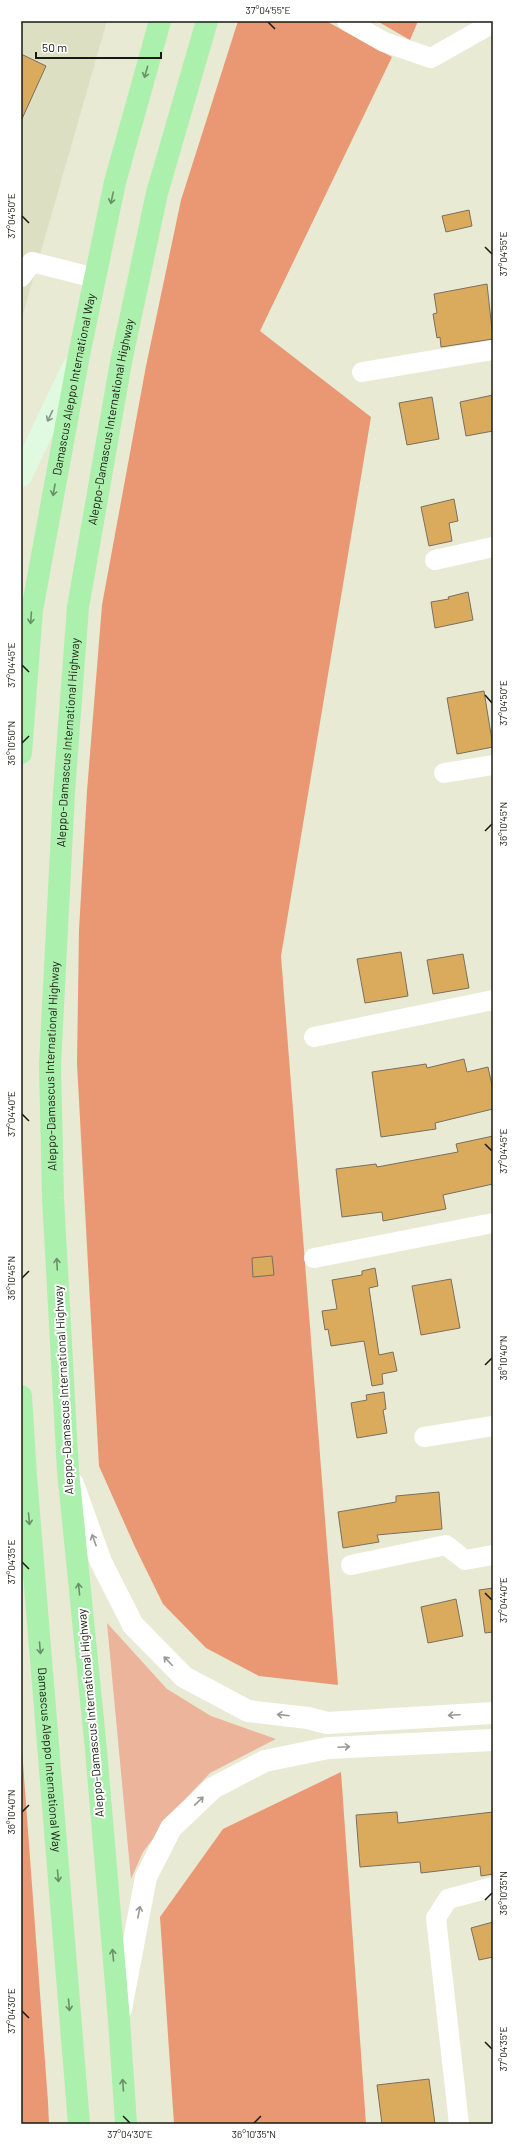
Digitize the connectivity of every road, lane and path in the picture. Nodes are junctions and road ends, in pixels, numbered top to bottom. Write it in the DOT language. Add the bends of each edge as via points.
graph roads {
  1 [pos="160,21"];
  2 [pos="207,21"];
  3 [pos="347,21"];
  4 [pos="493,22"];
  5 [pos="21,277"];
  6 [pos="95,278"];
  7 [pos="493,350"];
  8 [pos="79,355"];
  9 [pos="362,372"];
  10 [pos="21,476"];
  11 [pos="493,547"];
  12 [pos="435,560"];
  13 [pos="21,753"];
  14 [pos="493,765"];
  15 [pos="444,773"];
  16 [pos="493,1000"];
  17 [pos="314,1037"];
  18 [pos="493,1223"];
  19 [pos="314,1258"];
  20 [pos="21,1396"];
  21 [pos="493,1426"];
  22 [pos="424,1437"];
  23 [pos="68,1470"];
  24 [pos="493,1555"];
  25 [pos="351,1565"];
  26 [pos="493,1713"];
  27 [pos="308,1718"];
  28 [pos="493,1740"];
  29 [pos="310,1751"];
  30 [pos="493,1887"];
  31 [pos="119,2020"];
  32 [pos="78,2124"];
  33 [pos="126,2124"];
  34 [pos="459,2124"];
  1 -- 6 [label="highway, Damascus Aleppo International Way, one-way" via="115,182"];
  23 -- 2 [label="highway, Aleppo-Damascus International Highway, one-way" via="53,1198 50,1065 64,792 78,607 121,362 157,193"];
  3 -- 4 [label="street" via="384,42 431,58"];
  5 -- 6 [label="street" via="32,262"];
  6 -- 8 [label="highway, Damascus Aleppo International Way"];
  7 -- 9 [label="street"];
  8 -- 10 [label="main road, one-way"];
  8 -- 13 [label="highway, Damascus Aleppo International Way, one-way" via="32,610"];
  11 -- 12 [label="street"];
  14 -- 15 [label="street"];
  16 -- 17 [label="street"];
  18 -- 19 [label="street"];
  20 -- 32 [label="highway, Damascus Aleppo International Way, one-way"];
  21 -- 22 [label="street"];
  27 -- 23 [label="street, one-way" via="248,1711 178,1672 133,1625 102,1562"];
  31 -- 23 [label="highway, Aleppo-Damascus International Highway, one-way"];
  24 -- 25 [label="street" via="465,1560 446,1545"];
  26 -- 27 [label="street, one-way" via="327,1723"];
  27 -- 29 [label="street"];
  29 -- 28 [label="street, one-way"];
  31 -- 29 [label="street, one-way" via="146,1877 171,1828 213,1788 265,1762"];
  30 -- 34 [label="street" via="448,1899 436,1918"];
  33 -- 31 [label="highway, Aleppo-Damascus International Highway, one-way"];
}
